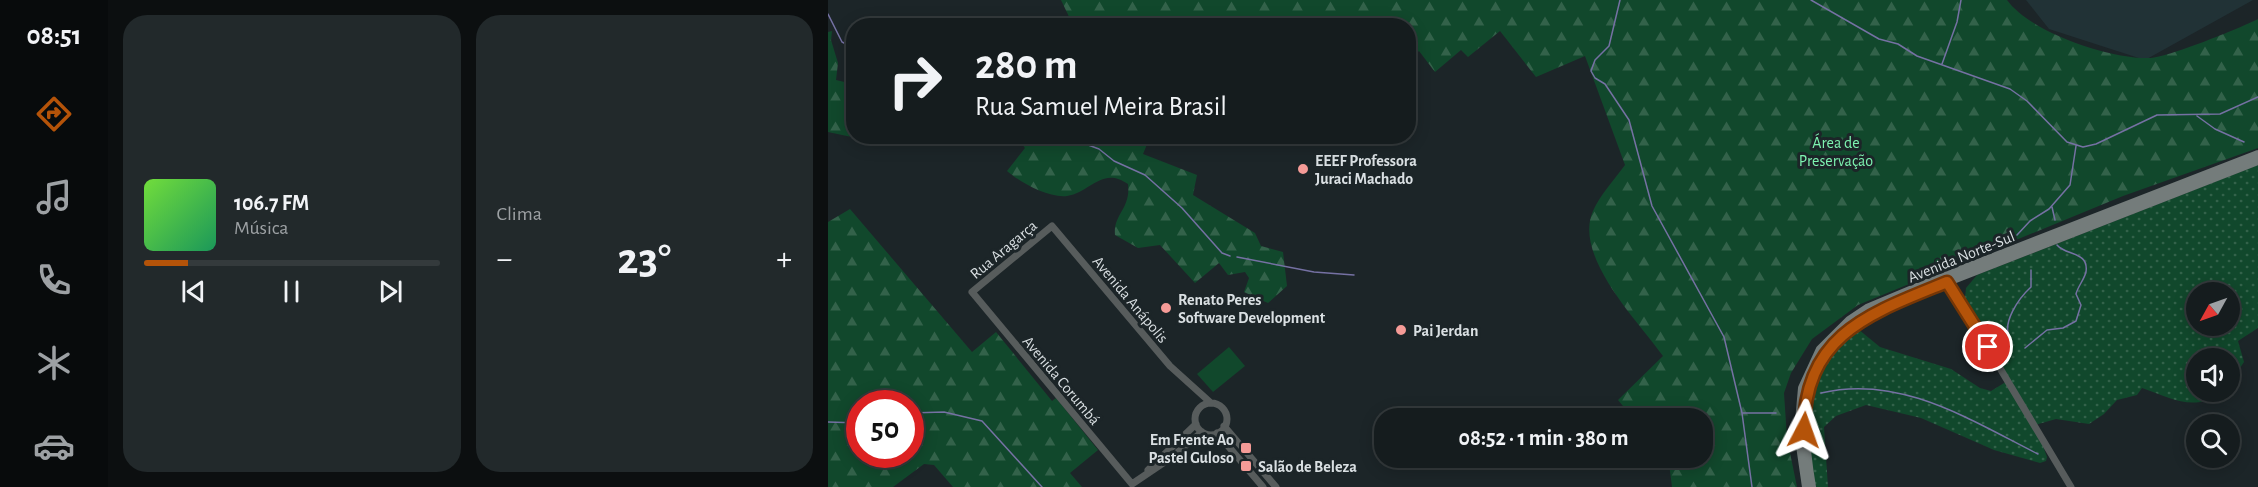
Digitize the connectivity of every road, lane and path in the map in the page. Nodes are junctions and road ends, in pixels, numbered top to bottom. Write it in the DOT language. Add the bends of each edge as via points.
graph roads {
  1 [pos="2258,154"];
  2 [pos="2258,161"];
  3 [pos="1052,226"];
  4 [pos="1946,279"];
  5 [pos="1956,279"];
  6 [pos="972,292"];
  7 [pos="1957,297"];
  8 [pos="1191,388"];
  9 [pos="1211,403"];
  10 [pos="1200,407"];
  11 [pos="1196,424"];
  12 [pos="1224,426"];
  13 [pos="1202,432"];
  14 [pos="1217,433"];
  15 [pos="1144,474"];
  16 [pos="1263,487"];
  17 [pos="1276,487"];
  18 [pos="1806,487"];
  19 [pos="1812,487"];
  20 [pos="2071,487"];
  1 -- 4 [label="main road, Avenida Norte-Sul"];
  2 -- 5 [label="main road, Avenida Norte-Sul"];
  3 -- 6 [label="street, Rua Aragarça"];
  3 -- 8 [label="street, Avenida Anápolis"];
  4 -- 5 [label="main road, Avenida Norte-Sul"];
  4 -- 7 [label="street"];
  4 -- 18 [label="main road, Avenida Norte-Sul" via="1858,314 1835,332 1818,353 1805,378 1798,411 1798,442"];
  4 -- 19 [label="main road, Avenida Norte-Sul" via="1863,318 1824,355 1810,383 1805,411 1804,435"];
  5 -- 7 [label="street"];
  6 -- 15 [label="street, Avenida Corumbá" via="1132,484"];
  7 -- 20 [label="street"];
  8 -- 9 [label="street, Avenida Anápolis"];
  8 -- 10 [label="street, Avenida Anápolis"];
  9 -- 10 [label="street"];
  9 -- 12 [label="street" via="1224,412"];
  10 -- 11 [label="street"];
  11 -- 13 [label="street"];
  11 -- 15 [label="street"];
  12 -- 14 [label="street"];
  12 -- 17 [label="street"];
  13 -- 14 [label="street"];
  13 -- 15 [label="street"];
  14 -- 16 [label="street"];
}
